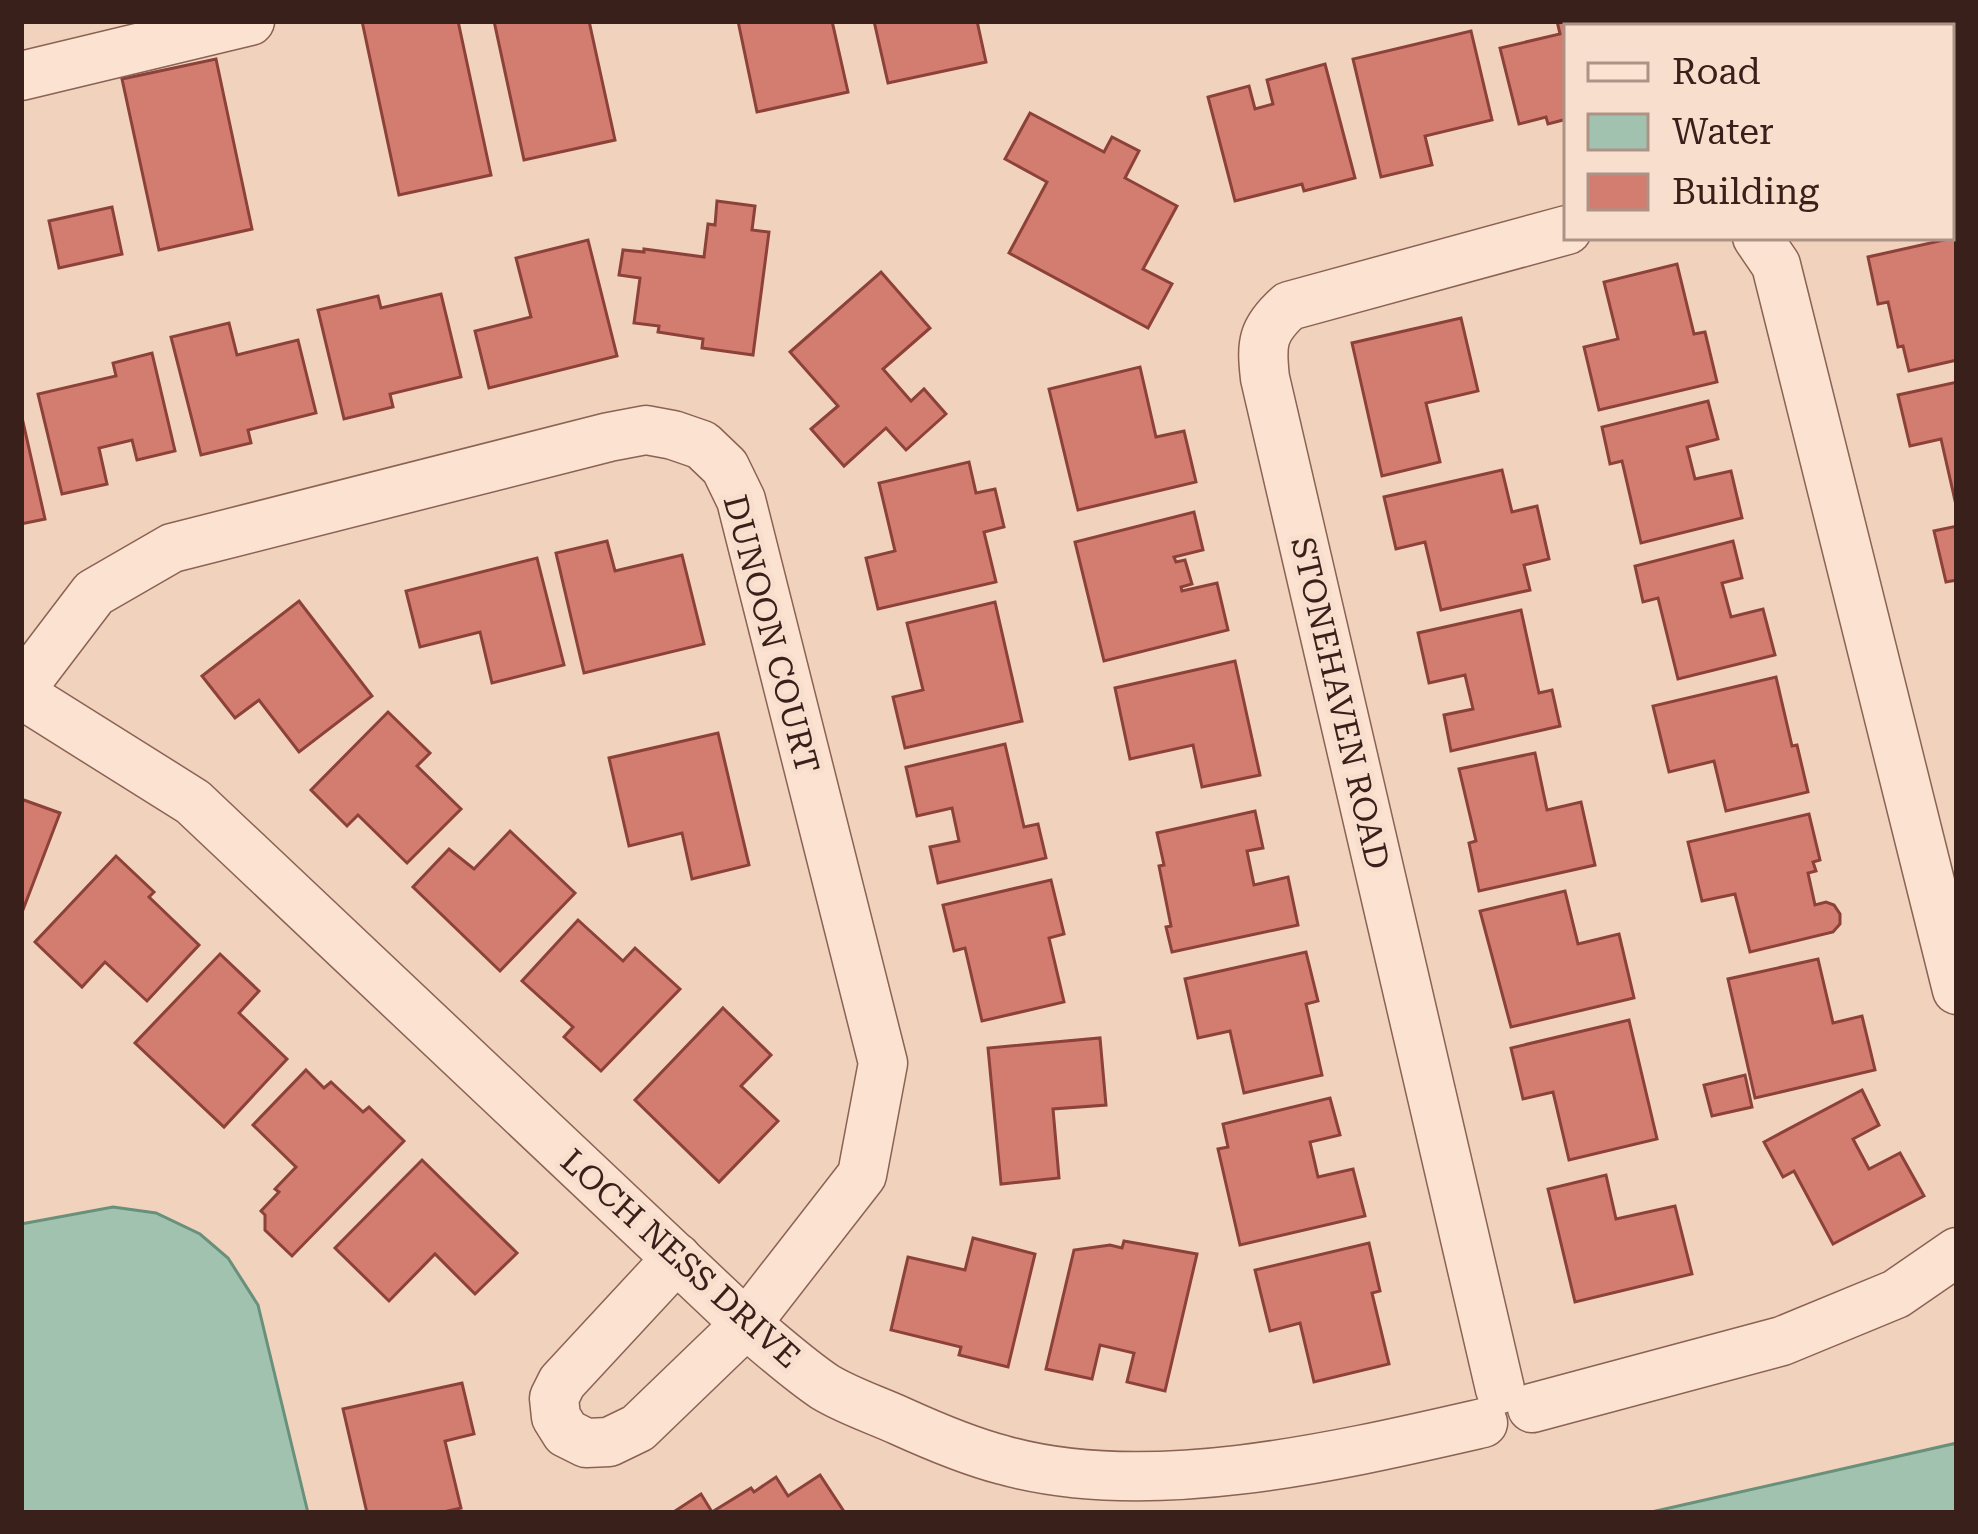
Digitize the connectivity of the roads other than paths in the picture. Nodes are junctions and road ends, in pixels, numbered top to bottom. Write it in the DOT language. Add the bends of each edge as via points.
graph roads {
  1 [pos="250,21"];
  2 [pos="21,76"];
  3 [pos="1564,231"];
  4 [pos="1758,240"];
  5 [pos="21,691"];
  6 [pos="1957,990"];
  7 [pos="1957,1252"];
  8 [pos="677,1258"];
  9 [pos="746,1324"];
  10 [pos="1505,1407"];
  1 -- 2 [label="street"];
  3 -- 10 [label="street, STONEHAVEN ROAD" via="1289,306 1269,324 1262,350"];
  4 -- 6 [label="street" via="1776,265"];
  5 -- 8 [label="street, LOCH NESS DRIVE" via="193,802"];
  5 -- 9 [label="street, DUNOON COURT" via="94,593 172,548 608,437 646,430 702,445 725,467 741,500 883,1063 862,1175"];
  7 -- 10 [label="street, LOCH NESS DRIVE" via="1896,1294 1782,1341"];
  8 -- 9 [label="street, LOCH NESS DRIVE"];
  8 -- 9 [label="street, DUNOON COURT" via="562,1382 554,1398 566,1433 609,1442 638,1427"];
  9 -- 10 [label="street, LOCH NESS DRIVE" via="827,1388 927,1433 1005,1461 1083,1474 1246,1468 1370,1449"];
}
